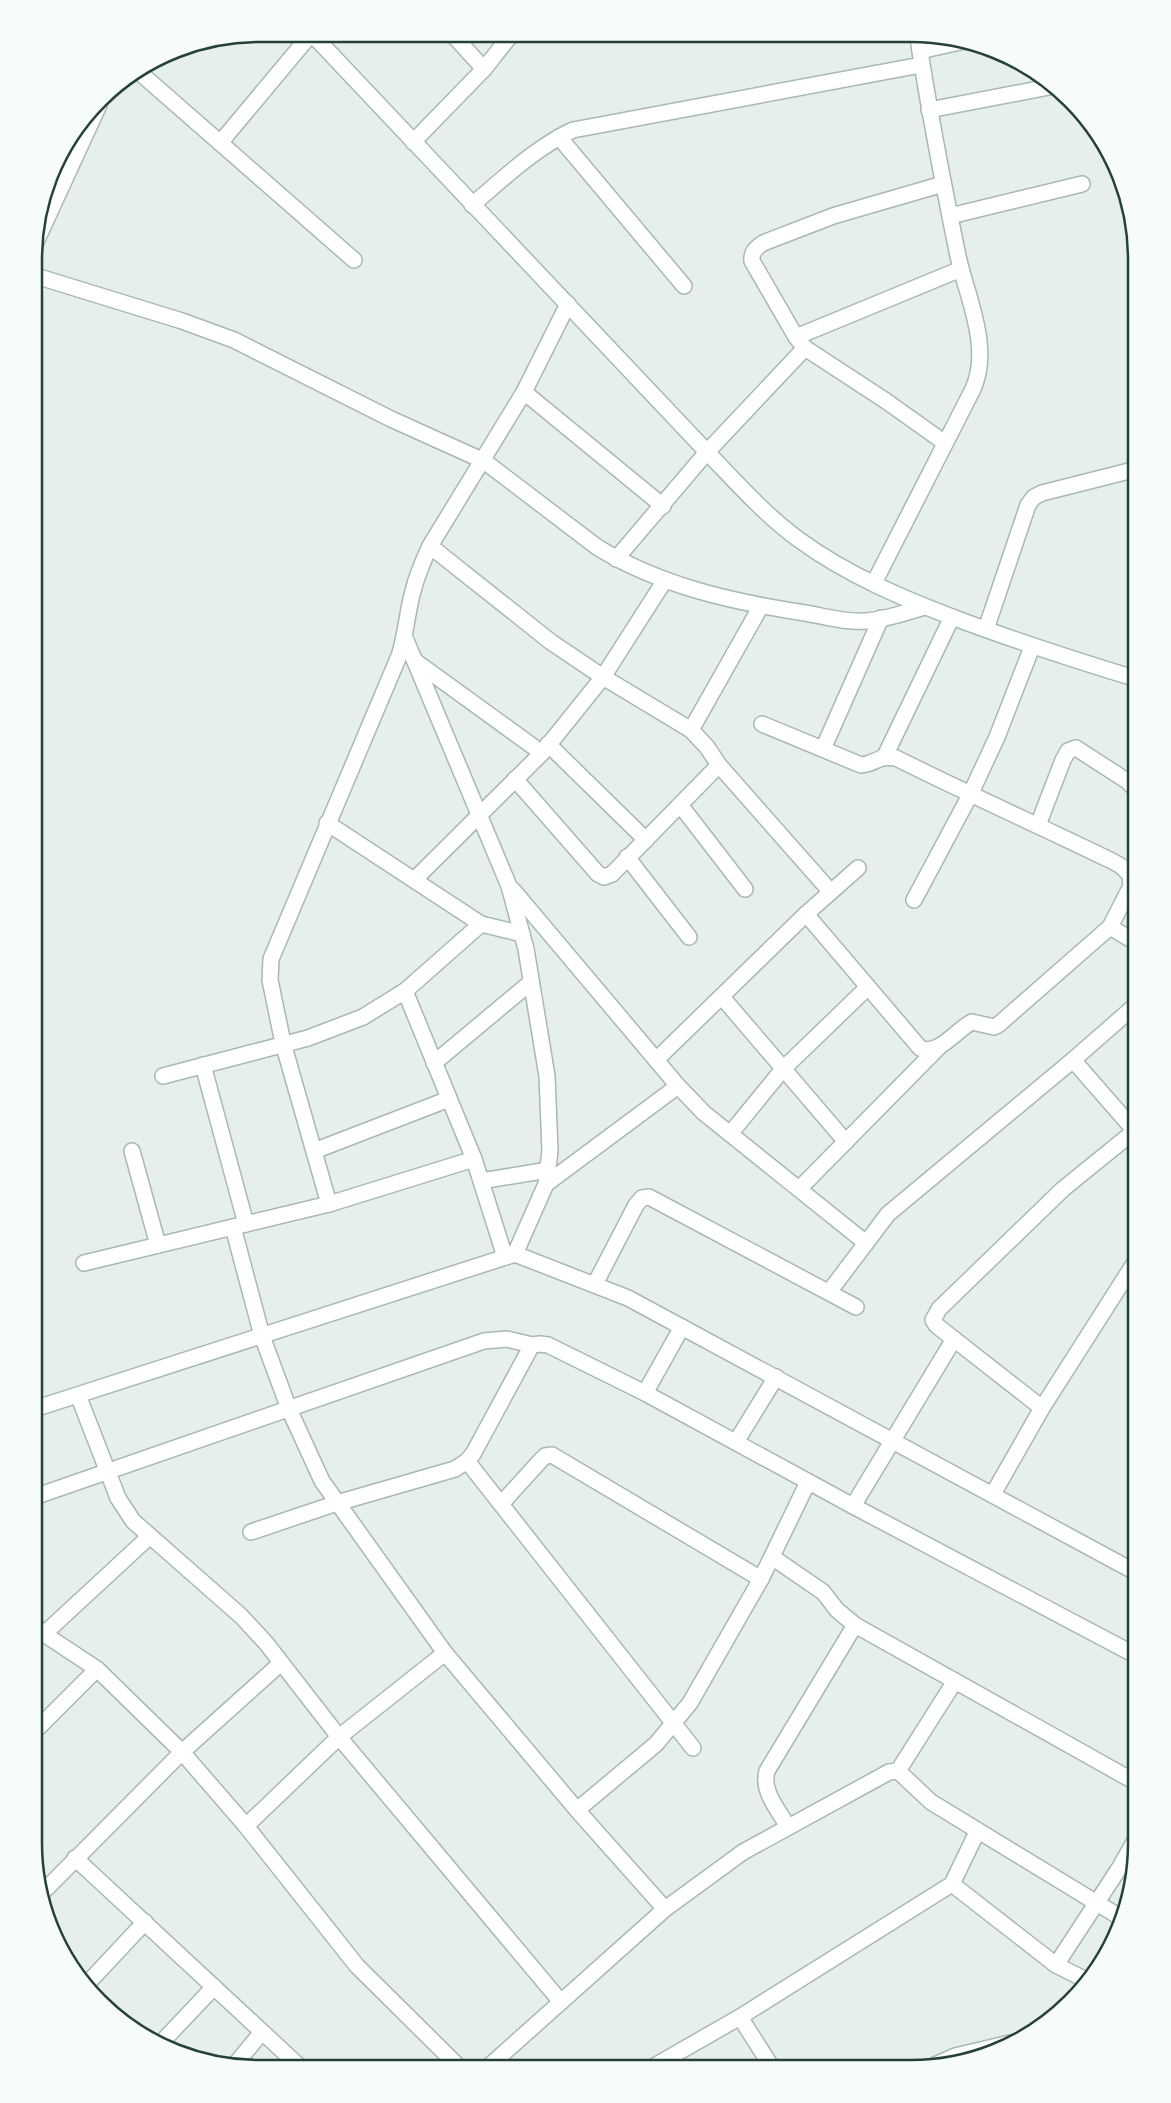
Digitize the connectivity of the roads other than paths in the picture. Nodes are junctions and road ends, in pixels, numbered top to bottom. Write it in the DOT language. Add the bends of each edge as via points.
graph roads {
  1 [pos="304,42"];
  2 [pos="318,42"];
  3 [pos="459,42"];
  4 [pos="505,42"];
  5 [pos="946,45"];
  6 [pos="920,51"];
  7 [pos="484,69"];
  8 [pos="144,76"];
  9 [pos="1045,88"];
  10 [pos="929,110"];
  11 [pos="559,137"];
  12 [pos="77,142"];
  13 [pos="412,142"];
  14 [pos="220,143"];
  15 [pos="943,184"];
  16 [pos="1082,184"];
  17 [pos="472,205"];
  18 [pos="48,213"];
  19 [pos="950,216"];
  20 [pos="354,260"];
  21 [pos="961,269"];
  22 [pos="42,278"];
  23 [pos="684,286"];
  24 [pos="568,304"];
  25 [pos="800,343"];
  26 [pos="524,392"];
  27 [pos="946,443"];
  28 [pos="707,452"];
  29 [pos="484,461"];
  30 [pos="1128,471"];
  31 [pos="663,506"];
  32 [pos="430,546"];
  33 [pos="616,559"];
  34 [pos="665,580"];
  35 [pos="874,583"];
  36 [pos="761,606"];
  37 [pos="925,607"];
  38 [pos="952,617"];
  39 [pos="880,618"];
  40 [pos="986,630"];
  41 [pos="405,638"];
  42 [pos="1032,647"];
  43 [pos="415,661"];
  44 [pos="1128,676"];
  45 [pos="603,678"];
  46 [pos="762,724"];
  47 [pos="691,730"];
  48 [pos="545,749"];
  49 [pos="823,749"];
  50 [pos="885,756"];
  51 [pos="719,765"];
  52 [pos="515,779"];
  53 [pos="1128,782"];
  54 [pos="970,795"];
  55 [pos="681,806"];
  56 [pos="480,814"];
  57 [pos="327,823"];
  58 [pos="1038,825"];
  59 [pos="646,840"];
  60 [pos="627,857"];
  61 [pos="858,868"];
  62 [pos="1128,873"];
  63 [pos="414,880"];
  64 [pos="509,886"];
  65 [pos="745,888"];
  66 [pos="830,891"];
  67 [pos="1128,892"];
  68 [pos="914,900"];
  69 [pos="806,914"];
  70 [pos="481,924"];
  71 [pos="1110,927"];
  72 [pos="522,934"];
  73 [pos="689,937"];
  74 [pos="1128,938"];
  75 [pos="531,982"];
  76 [pos="868,987"];
  77 [pos="404,991"];
  78 [pos="722,997"];
  79 [pos="1128,1012"];
  80 [pos="283,1043"];
  81 [pos="939,1047"];
  82 [pos="656,1060"];
  83 [pos="1074,1060"];
  84 [pos="434,1063"];
  85 [pos="203,1065"];
  86 [pos="783,1069"];
  87 [pos="163,1076"];
  88 [pos="678,1086"];
  89 [pos="449,1099"];
  90 [pos="1128,1121"];
  91 [pos="730,1134"];
  92 [pos="1128,1136"];
  93 [pos="846,1142"];
  94 [pos="314,1151"];
  95 [pos="132,1152"];
  96 [pos="474,1159"];
  97 [pos="547,1177"];
  98 [pos="481,1181"];
  99 [pos="799,1189"];
  100 [pos="329,1204"];
  101 [pos="240,1225"];
  102 [pos="866,1243"];
  103 [pos="158,1245"];
  104 [pos="510,1256"];
  105 [pos="84,1263"];
  106 [pos="1128,1273"];
  107 [pos="595,1284"];
  108 [pos="829,1292"];
  109 [pos="856,1307"];
  110 [pos="682,1327"];
  111 [pos="262,1336"];
  112 [pos="954,1338"];
  113 [pos="532,1346"];
  114 [pos="776,1377"];
  115 [pos="645,1392"];
  116 [pos="78,1395"];
  117 [pos="42,1406"];
  118 [pos="1042,1408"];
  119 [pos="289,1409"];
  120 [pos="893,1441"];
  121 [pos="736,1442"];
  122 [pos="467,1462"];
  123 [pos="107,1470"];
  124 [pos="808,1482"];
  125 [pos="42,1493"];
  126 [pos="993,1494"];
  127 [pos="337,1504"];
  128 [pos="501,1504"];
  129 [pos="853,1506"];
  130 [pos="251,1532"];
  131 [pos="150,1536"];
  132 [pos="772,1557"];
  133 [pos="1128,1568"];
  134 [pos="761,1579"];
  135 [pos="855,1624"];
  136 [pos="42,1626"];
  137 [pos="42,1631"];
  138 [pos="1128,1651"];
  139 [pos="445,1653"];
  140 [pos="282,1663"];
  141 [pos="97,1669"];
  142 [pos="955,1680"];
  143 [pos="42,1724"];
  144 [pos="674,1724"];
  145 [pos="339,1737"];
  146 [pos="693,1748"];
  147 [pos="182,1752"];
  148 [pos="898,1771"];
  149 [pos="1128,1778"];
  150 [pos="577,1810"];
  151 [pos="246,1826"];
  152 [pos="788,1827"];
  153 [pos="977,1832"];
  154 [pos="1128,1852"];
  155 [pos="75,1858"];
  156 [pos="952,1884"];
  157 [pos="47,1887"];
  158 [pos="1096,1904"];
  159 [pos="665,1909"];
  160 [pos="1116,1915"];
  161 [pos="145,1922"];
  162 [pos="1056,1965"];
  163 [pos="1082,1978"];
  164 [pos="90,1980"];
  165 [pos="214,1987"];
  166 [pos="561,2002"];
  167 [pos="740,2017"];
  168 [pos="262,2032"];
  169 [pos="165,2039"];
  170 [pos="971,2052"];
  171 [pos="954,2056"];
  172 [pos="239,2060"];
  173 [pos="292,2060"];
  174 [pos="452,2060"];
  175 [pos="496,2060"];
  176 [pos="666,2060"];
  177 [pos="767,2060"];
  1 -- 14 [label="street"];
  2 -- 13 [label="street"];
  3 -- 7 [label="street"];
  4 -- 7 [label="street"];
  5 -- 6 [label="street"];
  6 -- 10 [label="street"];
  6 -- 11 [label="street" via="588,126"];
  7 -- 13 [label="street"];
  8 -- 14 [label="street"];
  9 -- 10 [label="street"];
  10 -- 15 [label="street"];
  11 -- 17 [label="street"];
  11 -- 23 [label="street"];
  12 -- 18 [label="street"];
  13 -- 17 [label="street"];
  14 -- 20 [label="street"];
  15 -- 19 [label="street"];
  15 -- 25 [label="street" via="833,216 755,249 752,261"];
  16 -- 19 [label="street"];
  17 -- 24 [label="street"];
  19 -- 21 [label="street"];
  21 -- 25 [label="street"];
  21 -- 27 [label="street" via="979,339 981,361 973,389"];
  22 -- 29 [label="street" via="234,340 391,419"];
  24 -- 26 [label="street"];
  24 -- 28 [label="street"];
  25 -- 27 [label="street"];
  25 -- 28 [label="street"];
  26 -- 29 [label="street"];
  26 -- 31 [label="street"];
  27 -- 35 [label="street"];
  28 -- 31 [label="street"];
  28 -- 35 [label="street" via="770,517 852,574"];
  29 -- 32 [label="street"];
  29 -- 33 [label="street"];
  30 -- 40 [label="street" via="1034,497 1028,505"];
  31 -- 33 [label="street"];
  32 -- 41 [label="street" via="420,566"];
  32 -- 45 [label="street"];
  33 -- 34 [label="street"];
  34 -- 36 [label="street"];
  34 -- 45 [label="street"];
  35 -- 37 [label="street"];
  36 -- 39 [label="street" via="842,619 865,621"];
  36 -- 47 [label="street"];
  37 -- 38 [label="street"];
  37 -- 39 [label="street"];
  38 -- 40 [label="street"];
  38 -- 50 [label="street"];
  39 -- 49 [label="street"];
  40 -- 42 [label="street"];
  41 -- 43 [label="street"];
  41 -- 57 [label="street" via="394,671"];
  42 -- 44 [label="street"];
  42 -- 54 [label="street"];
  43 -- 48 [label="street"];
  43 -- 56 [label="street"];
  45 -- 47 [label="street"];
  45 -- 48 [label="street"];
  46 -- 49 [label="street"];
  47 -- 51 [label="street"];
  48 -- 52 [label="street"];
  48 -- 59 [label="street"];
  49 -- 50 [label="street" via="861,765"];
  50 -- 54 [label="street" via="896,758"];
  51 -- 55 [label="street"];
  51 -- 66 [label="street"];
  52 -- 56 [label="street"];
  52 -- 60 [label="street" via="598,874 607,877"];
  53 -- 58 [label="street" via="1076,748 1068,751"];
  54 -- 58 [label="street"];
  54 -- 68 [label="street"];
  55 -- 59 [label="street"];
  55 -- 65 [label="street"];
  56 -- 63 [label="street"];
  56 -- 64 [label="street"];
  57 -- 63 [label="street"];
  57 -- 80 [label="street" via="271,959 270,980"];
  58 -- 62 [label="street" via="1112,861"];
  59 -- 60 [label="street"];
  60 -- 73 [label="street"];
  61 -- 66 [label="street"];
  63 -- 70 [label="street"];
  64 -- 72 [label="street"];
  64 -- 82 [label="street"];
  66 -- 69 [label="street"];
  67 -- 71 [label="street"];
  69 -- 76 [label="street"];
  69 -- 78 [label="street"];
  70 -- 72 [label="street"];
  70 -- 77 [label="street"];
  71 -- 74 [label="street"];
  71 -- 81 [label="street" via="998,1025 972,1022"];
  72 -- 75 [label="street"];
  75 -- 84 [label="street"];
  75 -- 97 [label="street" via="547,1076 550,1151"];
  76 -- 81 [label="street" via="920,1048 931,1050"];
  76 -- 86 [label="street"];
  77 -- 80 [label="street" via="364,1017 308,1038"];
  77 -- 84 [label="street"];
  78 -- 82 [label="street"];
  78 -- 86 [label="street"];
  79 -- 83 [label="street"];
  80 -- 85 [label="street"];
  80 -- 94 [label="street"];
  81 -- 93 [label="street"];
  82 -- 88 [label="street"];
  83 -- 90 [label="street"];
  83 -- 102 [label="street" via="888,1214"];
  84 -- 89 [label="street"];
  85 -- 87 [label="street"];
  85 -- 101 [label="street"];
  86 -- 91 [label="street"];
  86 -- 93 [label="street"];
  88 -- 91 [label="street"];
  88 -- 97 [label="street"];
  89 -- 94 [label="street"];
  89 -- 96 [label="street"];
  91 -- 99 [label="street"];
  92 -- 112 [label="street" via="1063,1189 939,1309 933,1320"];
  93 -- 99 [label="street"];
  94 -- 100 [label="street"];
  95 -- 103 [label="street"];
  96 -- 98 [label="street"];
  96 -- 100 [label="street"];
  97 -- 98 [label="street"];
  97 -- 104 [label="street"];
  98 -- 104 [label="street"];
  99 -- 102 [label="street"];
  100 -- 101 [label="street"];
  101 -- 103 [label="street"];
  101 -- 111 [label="street"];
  102 -- 108 [label="street"];
  103 -- 105 [label="street"];
  104 -- 107 [label="street"];
  104 -- 111 [label="street"];
  106 -- 118 [label="street"];
  107 -- 108 [label="street" via="636,1205 642,1198 649,1197"];
  107 -- 110 [label="street"];
  108 -- 109 [label="street"];
  110 -- 114 [label="street"];
  110 -- 115 [label="street"];
  111 -- 116 [label="street"];
  111 -- 119 [label="street"];
  112 -- 118 [label="street"];
  112 -- 120 [label="street"];
  113 -- 115 [label="street" via="548,1345"];
  113 -- 119 [label="street" via="507,1340 484,1341"];
  113 -- 122 [label="street"];
  114 -- 120 [label="street"];
  114 -- 121 [label="street"];
  115 -- 121 [label="street"];
  116 -- 117 [label="street"];
  116 -- 123 [label="street"];
  118 -- 126 [label="street"];
  119 -- 123 [label="street"];
  119 -- 127 [label="street" via="310,1458"];
  120 -- 126 [label="street"];
  120 -- 129 [label="street"];
  121 -- 124 [label="street"];
  122 -- 127 [label="street" via="455,1469"];
  122 -- 128 [label="street"];
  123 -- 125 [label="street"];
  123 -- 131 [label="street" via="118,1498 133,1521"];
  124 -- 129 [label="street"];
  124 -- 132 [label="street"];
  126 -- 133 [label="street"];
  127 -- 130 [label="street"];
  127 -- 139 [label="street"];
  128 -- 134 [label="street" via="545,1456 552,1455"];
  128 -- 144 [label="street"];
  129 -- 138 [label="street"];
  131 -- 136 [label="street"];
  131 -- 140 [label="street" via="241,1616"];
  132 -- 134 [label="street"];
  132 -- 135 [label="street" via="822,1592"];
  134 -- 144 [label="street" via="690,1703"];
  135 -- 142 [label="street"];
  135 -- 152 [label="street" via="767,1771 765,1788"];
  137 -- 141 [label="street"];
  139 -- 145 [label="street"];
  139 -- 150 [label="street"];
  140 -- 145 [label="street"];
  140 -- 147 [label="street"];
  141 -- 143 [label="street"];
  141 -- 147 [label="street"];
  142 -- 148 [label="street"];
  142 -- 149 [label="street"];
  144 -- 146 [label="street"];
  144 -- 150 [label="street" via="656,1744"];
  145 -- 151 [label="street"];
  145 -- 166 [label="street"];
  147 -- 151 [label="street"];
  147 -- 155 [label="street"];
  148 -- 152 [label="street" via="882,1775"];
  148 -- 153 [label="street" via="931,1802"];
  150 -- 159 [label="street"];
  151 -- 174 [label="street" via="357,1966"];
  152 -- 159 [label="street" via="743,1852"];
  153 -- 156 [label="street"];
  153 -- 158 [label="street"];
  154 -- 158 [label="street"];
  155 -- 157 [label="street"];
  155 -- 161 [label="street"];
  156 -- 162 [label="street"];
  156 -- 167 [label="street"];
  158 -- 160 [label="street"];
  158 -- 162 [label="street"];
  159 -- 166 [label="street"];
  161 -- 164 [label="street"];
  161 -- 165 [label="street"];
  162 -- 163 [label="street"];
  165 -- 168 [label="street"];
  165 -- 169 [label="street"];
  166 -- 175 [label="street"];
  167 -- 176 [label="street"];
  167 -- 177 [label="street"];
  168 -- 172 [label="street"];
  168 -- 173 [label="street"];
  170 -- 171 [label="street"];
}
